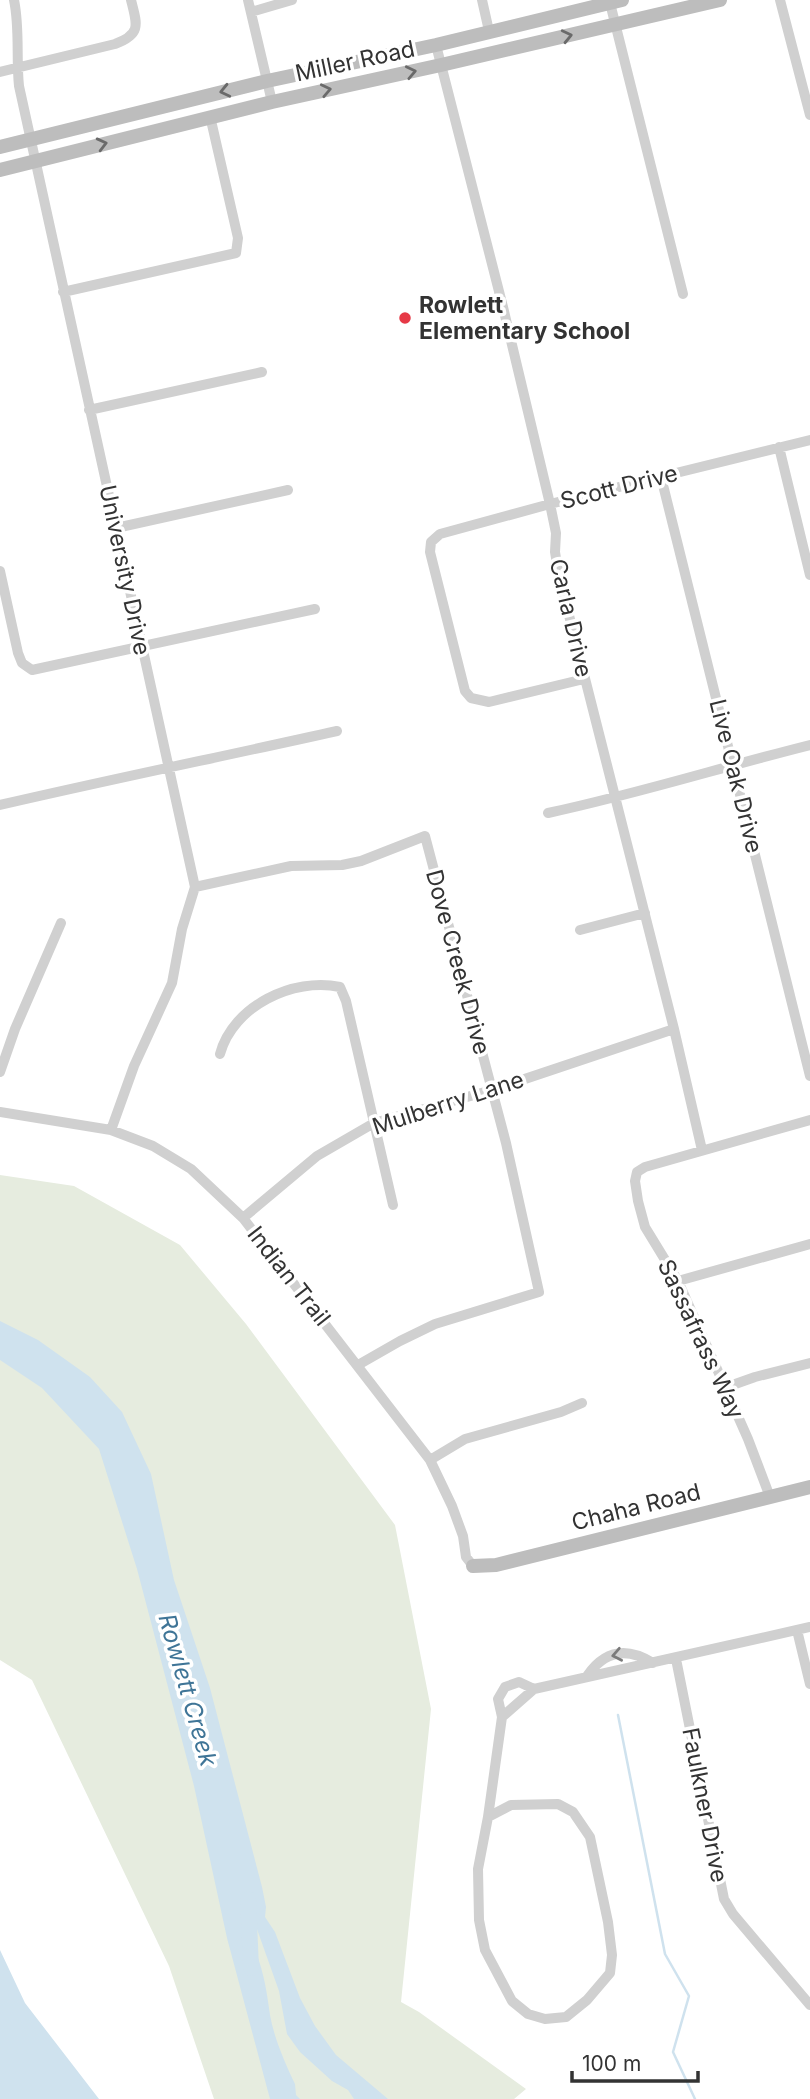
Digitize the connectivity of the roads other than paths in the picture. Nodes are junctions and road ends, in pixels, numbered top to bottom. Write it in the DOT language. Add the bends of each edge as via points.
graph roads {
  1 [pos="14,0"];
  2 [pos="131,0"];
  3 [pos="248,0"];
  4 [pos="292,0"];
  5 [pos="482,0"];
  6 [pos="720,0"];
  7 [pos="780,0"];
  8 [pos="616,2"];
  9 [pos="251,12"];
  10 [pos="615,24"];
  11 [pos="489,31"];
  12 [pos="436,45"];
  13 [pos="441,65"];
  14 [pos="17,68"];
  15 [pos="0,72"];
  16 [pos="267,81"];
  17 [pos="272,102"];
  18 [pos="210,116"];
  19 [pos="810,116"];
  20 [pos="31,139"];
  21 [pos="0,146"];
  22 [pos="36,162"];
  23 [pos="0,170"];
  24 [pos="63,292"];
  25 [pos="683,294"];
  26 [pos="262,372"];
  27 [pos="89,410"];
  28 [pos="810,440"];
  29 [pos="779,447"];
  30 [pos="661,477"];
  31 [pos="288,489"];
  32 [pos="550,504"];
  33 [pos="116,528"];
  34 [pos="0,571"];
  35 [pos="810,575"];
  36 [pos="314,608"];
  37 [pos="142,647"];
  38 [pos="584,678"];
  39 [pos="337,731"];
  40 [pos="810,745"];
  41 [pos="732,764"];
  42 [pos="169,769"];
  43 [pos="616,798"];
  44 [pos="0,805"];
  45 [pos="548,813"];
  46 [pos="195,887"];
  47 [pos="645,914"];
  48 [pos="61,923"];
  49 [pos="580,930"];
  50 [pos="674,1029"];
  51 [pos="220,1054"];
  52 [pos="0,1072"];
  53 [pos="810,1076"];
  54 [pos="492,1090"];
  55 [pos="0,1112"];
  56 [pos="810,1120"];
  57 [pos="374,1124"];
  58 [pos="111,1130"];
  59 [pos="702,1150"];
  60 [pos="393,1205"];
  61 [pos="243,1218"];
  62 [pos="810,1244"];
  63 [pos="678,1281"];
  64 [pos="810,1363"];
  65 [pos="358,1365"];
  66 [pos="724,1388"];
  67 [pos="582,1403"];
  68 [pos="430,1460"];
  69 [pos="810,1488"];
  70 [pos="770,1497"];
  71 [pos="473,1566"];
  72 [pos="810,1628"];
  73 [pos="797,1630"];
  74 [pos="676,1659"];
  75 [pos="653,1663"];
  76 [pos="587,1676"];
  77 [pos="810,1684"];
  78 [pos="534,1689"];
  79 [pos="502,1717"];
  80 [pos="488,1817"];
  81 [pos="810,2005"];
  1 -- 14 [label="street, University Drive" via="19,24"];
  2 -- 14 [label="street" via="136,29 128,38"];
  3 -- 9 [label="street"];
  4 -- 9 [label="street"];
  5 -- 11 [label="street"];
  6 -- 10 [label="main road, Miller Road"];
  7 -- 19 [label="street"];
  8 -- 10 [label="street"];
  8 -- 11 [label="main road, Miller Road"];
  9 -- 16 [label="street"];
  13 -- 10 [label="main road, Miller Road, one-way"];
  10 -- 25 [label="street"];
  11 -- 12 [label="main road, Miller Road"];
  12 -- 13 [label="street, Carla Drive"];
  12 -- 16 [label="main road, Miller Road"];
  17 -- 13 [label="main road, Miller Road, one-way"];
  13 -- 32 [label="street, Carla Drive"];
  14 -- 15 [label="street"];
  14 -- 20 [label="street, University Drive"];
  16 -- 17 [label="street"];
  16 -- 20 [label="main road, Miller Road, one-way"];
  17 -- 18 [label="main road, Miller Road"];
  22 -- 18 [label="main road, Miller Road, one-way"];
  18 -- 24 [label="street" via="238,238 236,253"];
  20 -- 21 [label="main road, Miller Road"];
  20 -- 22 [label="street, University Drive"];
  22 -- 23 [label="main road, Miller Road"];
  22 -- 24 [label="street, University Drive"];
  24 -- 27 [label="street, University Drive"];
  26 -- 27 [label="street"];
  27 -- 33 [label="street, University Drive"];
  28 -- 29 [label="street, Scott Drive"];
  29 -- 30 [label="street, Scott Drive"];
  29 -- 35 [label="street"];
  30 -- 32 [label="street, Scott Drive"];
  30 -- 41 [label="street, Live Oak Drive"];
  31 -- 33 [label="street"];
  32 -- 38 [label="street, Carla Drive" via="559,576"];
  32 -- 38 [label="street, Scott Drive" via="440,534 431,542 430,552 471,698 489,702"];
  33 -- 37 [label="street, University Drive"];
  34 -- 37 [label="street" via="26,667 32,670"];
  36 -- 37 [label="street"];
  37 -- 42 [label="street, University Drive"];
  38 -- 43 [label="street, Carla Drive"];
  39 -- 42 [label="street"];
  40 -- 41 [label="street"];
  41 -- 43 [label="street"];
  41 -- 53 [label="street, Live Oak Drive"];
  42 -- 44 [label="street"];
  42 -- 46 [label="street, University Drive"];
  43 -- 45 [label="street"];
  43 -- 47 [label="street, Carla Drive"];
  46 -- 54 [label="street, Dove Creek Drive" via="291,866 361,861 425,836"];
  46 -- 58 [label="street" via="172,983"];
  47 -- 49 [label="street"];
  47 -- 50 [label="street, Carla Drive"];
  48 -- 52 [label="street"];
  50 -- 54 [label="street, Mulberry Lane"];
  50 -- 59 [label="street, Carla Drive"];
  51 -- 57 [label="street" via="238,1021 262,1001 306,987 340,987"];
  54 -- 57 [label="street, Mulberry Lane"];
  54 -- 65 [label="street, Dove Creek Drive" via="539,1292 435,1324"];
  55 -- 58 [label="street, Indian Trail"];
  56 -- 59 [label="street"];
  57 -- 60 [label="street"];
  57 -- 61 [label="street, Mulberry Lane" via="317,1156"];
  58 -- 61 [label="street, Indian Trail" via="153,1146 191,1169"];
  59 -- 63 [label="street, Sassafrass Way" via="645,1167 637,1172 635,1181 645,1227"];
  61 -- 65 [label="street, Indian Trail"];
  62 -- 63 [label="street"];
  63 -- 66 [label="street, Sassafrass Way"];
  64 -- 66 [label="street"];
  65 -- 68 [label="street, Indian Trail"];
  66 -- 70 [label="street, Sassafrass Way"];
  67 -- 68 [label="street" via="465,1439"];
  68 -- 71 [label="street, Indian Trail"];
  69 -- 70 [label="main road, Chaha Road"];
  70 -- 71 [label="main road, Chaha Road" via="496,1565"];
  72 -- 73 [label="street"];
  73 -- 74 [label="street"];
  73 -- 77 [label="street"];
  74 -- 75 [label="street"];
  74 -- 81 [label="street, Faulkner Drive" via="724,1899"];
  75 -- 76 [label="street"];
  75 -- 76 [label="street, one-way" via="636,1654 613,1654 600,1660"];
  76 -- 78 [label="street"];
  78 -- 79 [label="street"];
  78 -- 79 [label="street" via="519,1682 505,1687 498,1699"];
  79 -- 80 [label="street"];
  80 -- 80 [label="street" via="478,1870 485,1950 512,2001 528,2014 545,2019 566,2017 610,1973 608,1922 590,1837 573,1812 558,1804 511,1805"];
}
